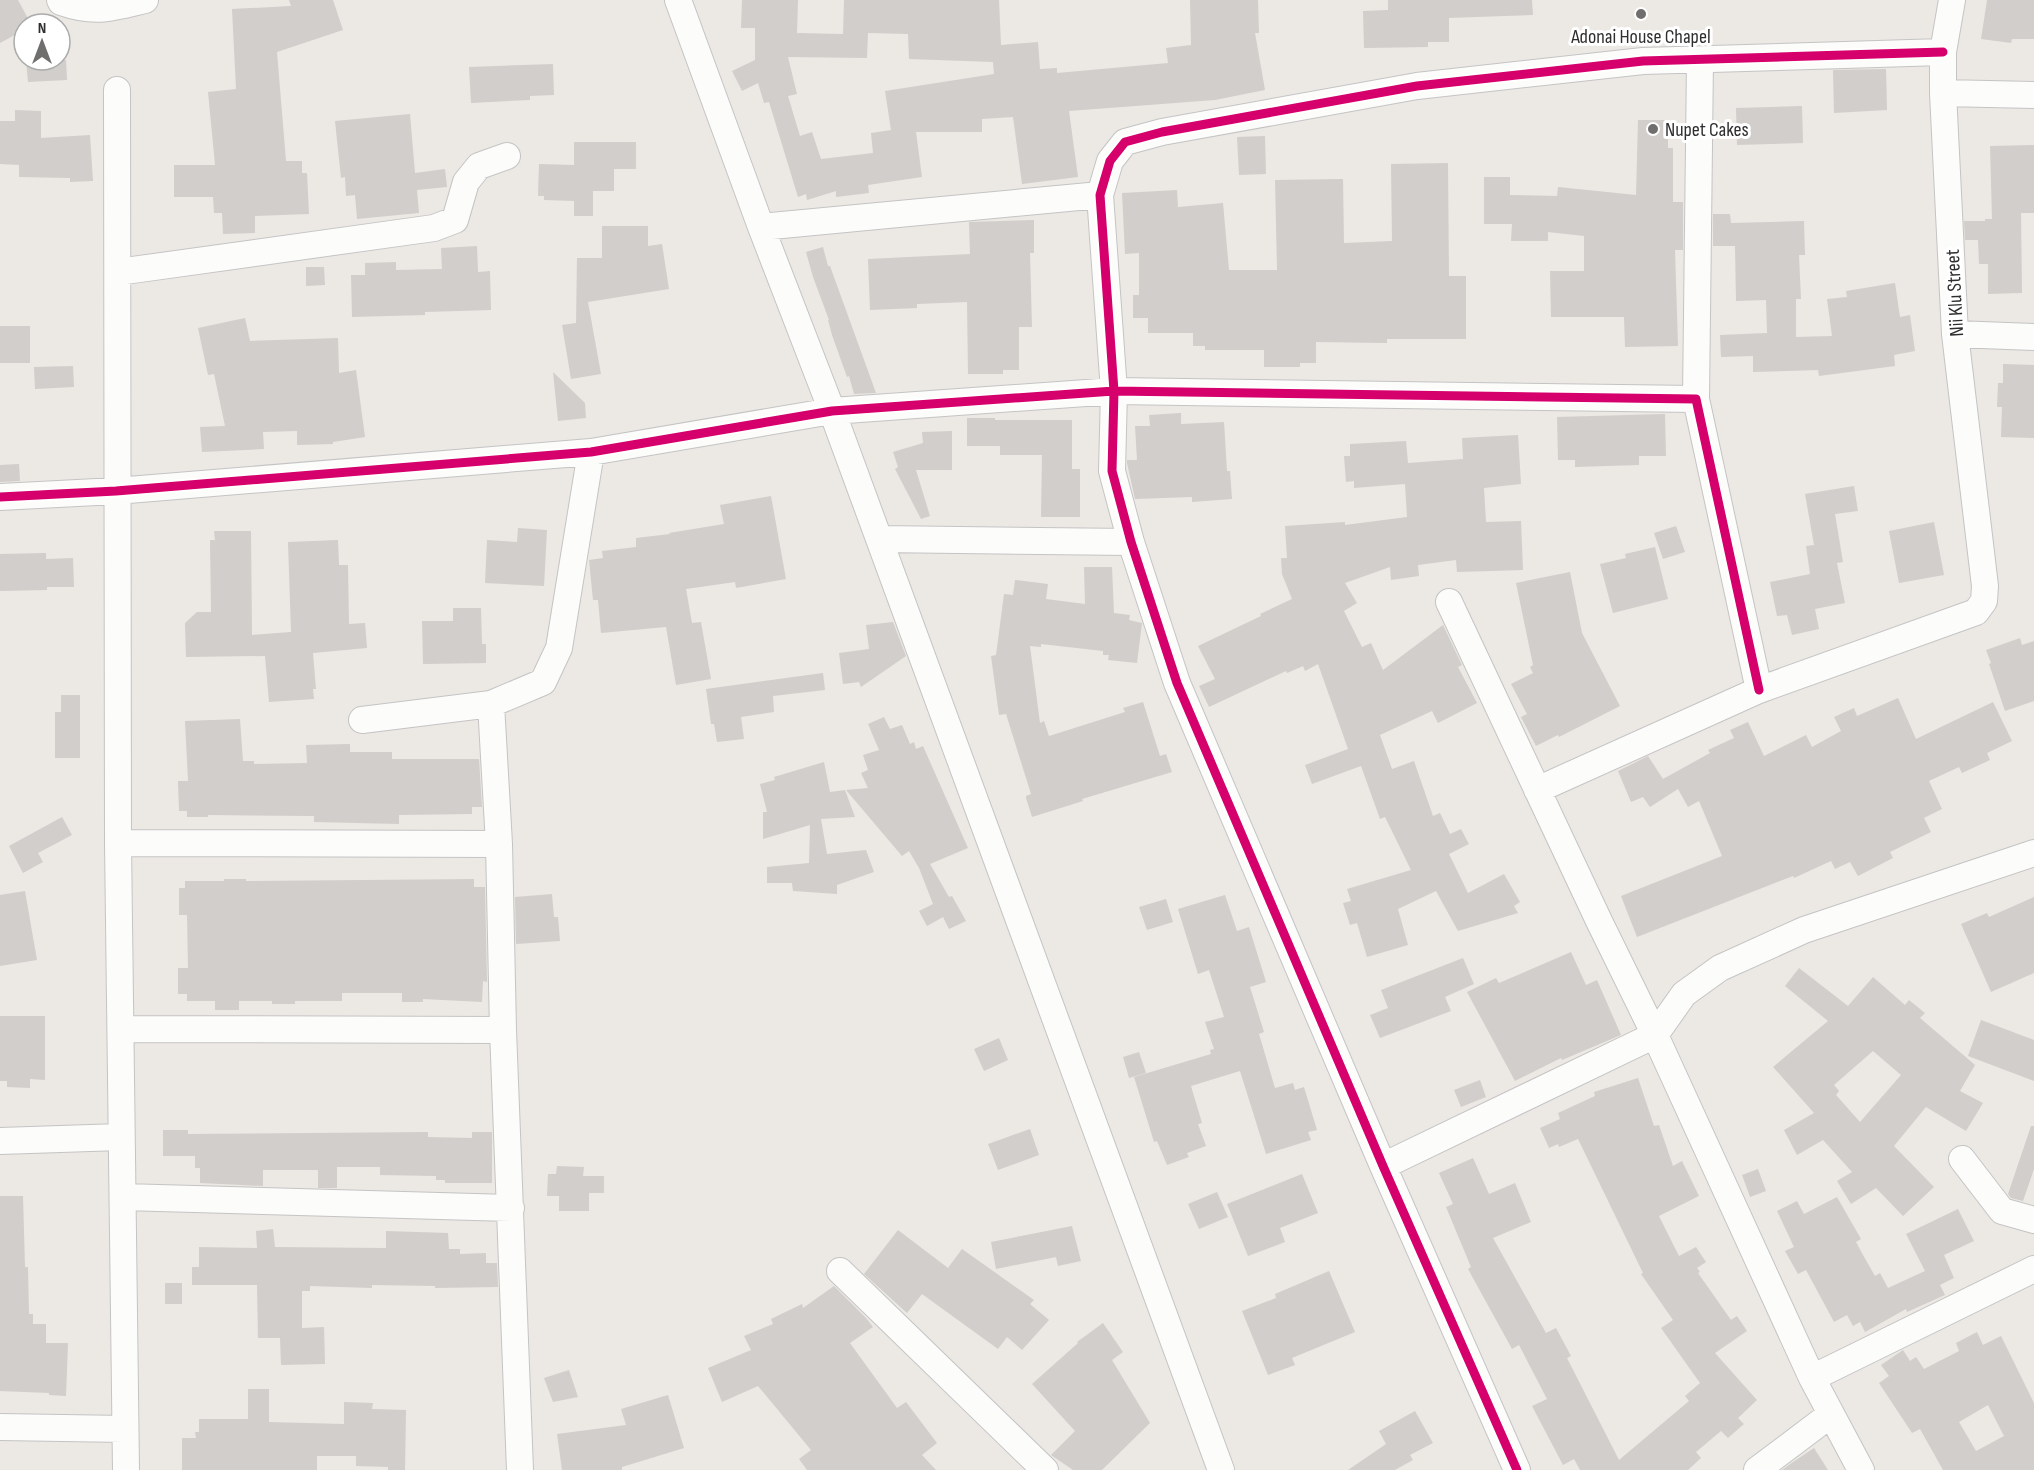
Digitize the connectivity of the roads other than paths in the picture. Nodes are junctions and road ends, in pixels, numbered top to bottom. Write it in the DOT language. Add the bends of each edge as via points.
graph roads {
  1 [pos="60,0"];
  2 [pos="145,0"];
  3 [pos="678,0"];
  4 [pos="1952,0"];
  5 [pos="1943,52"];
  6 [pos="1700,60"];
  7 [pos="117,90"];
  8 [pos="1943,93"];
  9 [pos="2034,95"];
  10 [pos="507,156"];
  11 [pos="1100,195"];
  12 [pos="761,227"];
  13 [pos="118,272"];
  14 [pos="1956,334"];
  15 [pos="2034,336"];
  16 [pos="1114,391"];
  17 [pos="1696,399"];
  18 [pos="832,411"];
  19 [pos="591,452"];
  20 [pos="116,491"];
  21 [pos="0,497"];
  22 [pos="879,539"];
  23 [pos="1131,542"];
  24 [pos="1449,602"];
  25 [pos="1758,690"];
  26 [pos="491,704"];
  27 [pos="362,720"];
  28 [pos="1538,790"];
  29 [pos="118,843"];
  30 [pos="499,844"];
  31 [pos="2034,853"];
  32 [pos="121,1029"];
  33 [pos="503,1030"];
  34 [pos="1655,1035"];
  35 [pos="121,1137"];
  36 [pos="0,1142"];
  37 [pos="1962,1160"];
  38 [pos="1383,1166"];
  39 [pos="123,1197"];
  40 [pos="511,1208"];
  41 [pos="2034,1220"];
  42 [pos="2034,1269"];
  43 [pos="840,1271"];
  44 [pos="1812,1378"];
  45 [pos="1830,1415"];
  46 [pos="0,1427"];
  47 [pos="125,1429"];
  48 [pos="1218,1469"];
  49 [pos="126,1470"];
  50 [pos="520,1470"];
  51 [pos="1045,1470"];
  52 [pos="1517,1470"];
  53 [pos="1757,1470"];
  54 [pos="1861,1470"];
  1 -- 2 [label="street" via="98,10"];
  3 -- 12 [label="street"];
  4 -- 5 [label="street, Nii Klu Street"];
  5 -- 6 [label="street"];
  5 -- 8 [label="street, Nii Klu Street"];
  6 -- 11 [label="street" via="1643,61 1417,87 1162,132 1125,142 1110,161"];
  6 -- 17 [label="street"];
  7 -- 13 [label="street"];
  8 -- 9 [label="street"];
  8 -- 14 [label="street, Nii Klu Street"];
  10 -- 13 [label="street" via="479,166 466,182 455,219 434,228"];
  11 -- 12 [label="street"];
  11 -- 16 [label="street"];
  12 -- 18 [label="street"];
  13 -- 20 [label="street"];
  14 -- 15 [label="street"];
  14 -- 25 [label="street, Nii Klu Street" via="1984,601 1976,612"];
  16 -- 17 [label="street"];
  16 -- 18 [label="street"];
  16 -- 23 [label="street" via="1112,471"];
  17 -- 25 [label="street"];
  18 -- 19 [label="street"];
  18 -- 22 [label="street"];
  19 -- 20 [label="street"];
  19 -- 26 [label="street" via="559,648 543,682"];
  20 -- 21 [label="street"];
  20 -- 29 [label="street"];
  22 -- 23 [label="street"];
  22 -- 48 [label="street"];
  23 -- 38 [label="street" via="1177,683"];
  24 -- 28 [label="street"];
  25 -- 28 [label="street"];
  26 -- 27 [label="street"];
  26 -- 30 [label="street"];
  28 -- 34 [label="street"];
  29 -- 30 [label="street"];
  29 -- 32 [label="street"];
  30 -- 33 [label="street"];
  31 -- 34 [label="street" via="1804,930 1720,968 1684,994"];
  32 -- 33 [label="street"];
  32 -- 35 [label="street"];
  33 -- 40 [label="street"];
  34 -- 38 [label="street"];
  34 -- 44 [label="street"];
  35 -- 36 [label="street"];
  35 -- 39 [label="street"];
  37 -- 41 [label="street" via="2002,1211"];
  38 -- 52 [label="street"];
  39 -- 40 [label="street"];
  39 -- 47 [label="street"];
  40 -- 50 [label="street"];
  42 -- 44 [label="street"];
  43 -- 51 [label="street"];
  44 -- 45 [label="street"];
  45 -- 53 [label="street"];
  45 -- 54 [label="street"];
  46 -- 47 [label="street"];
  47 -- 49 [label="street"];
}
